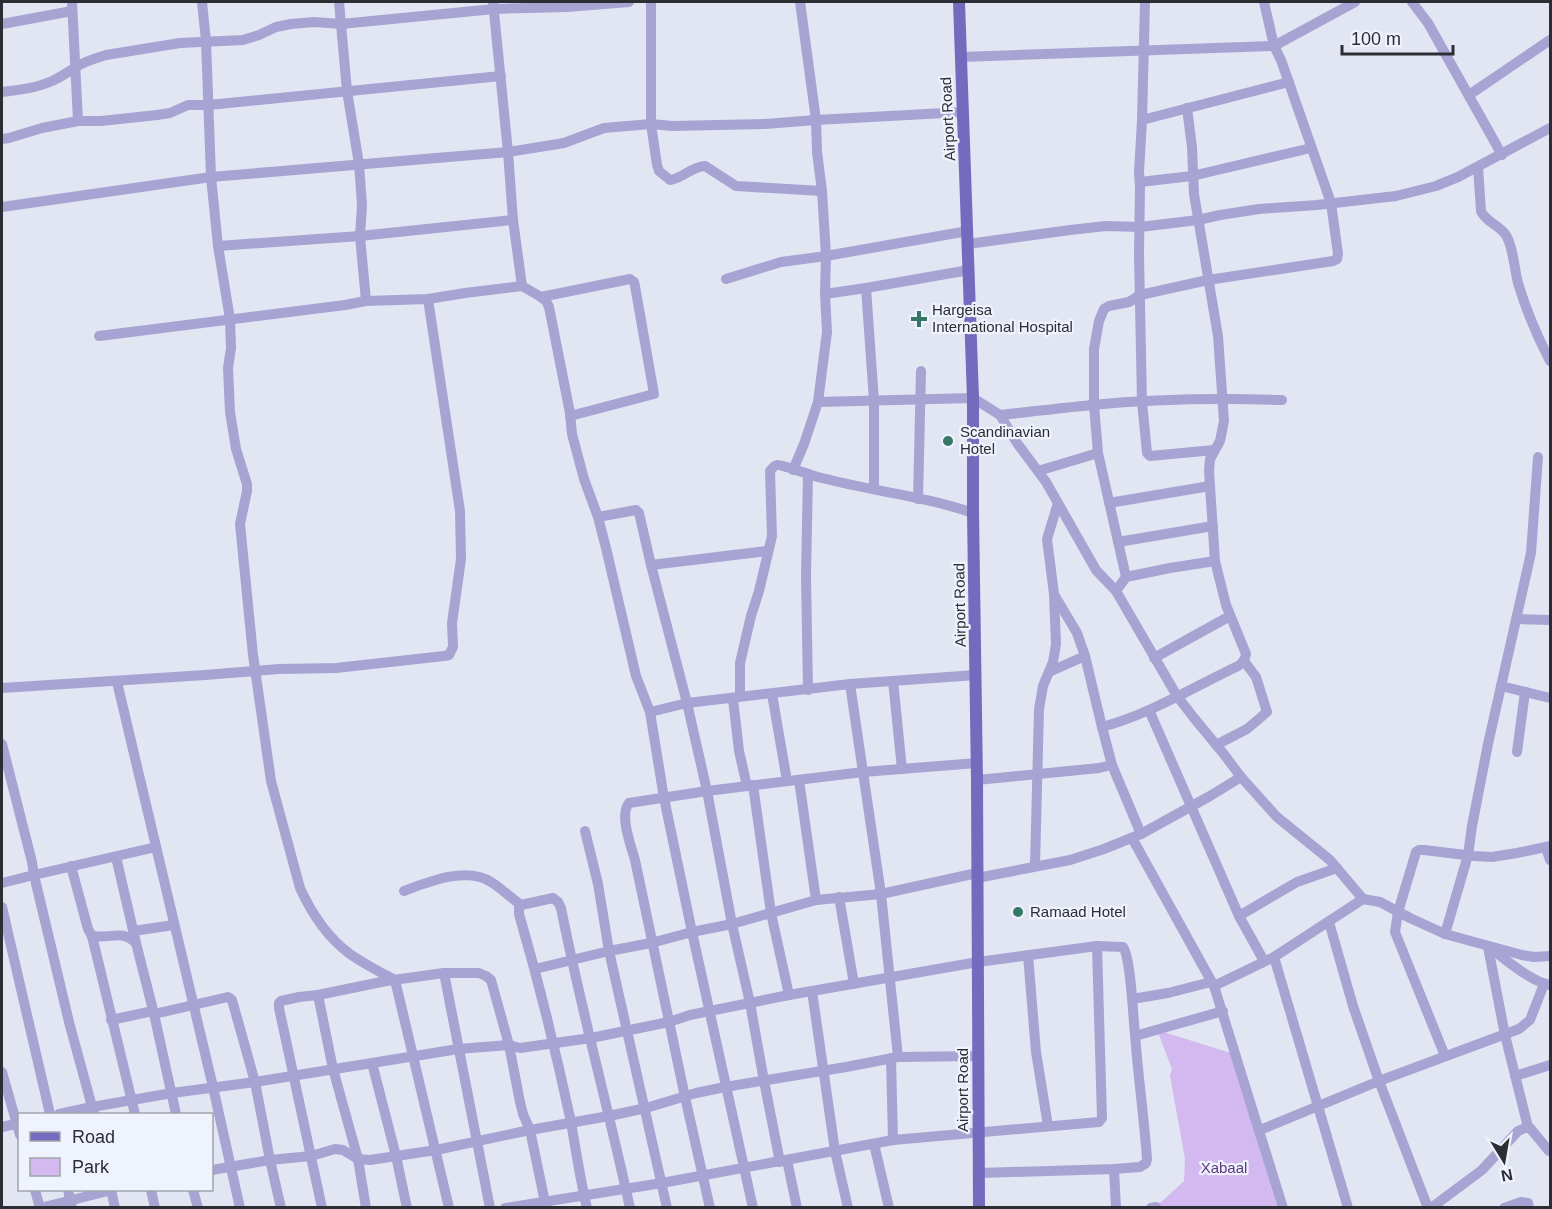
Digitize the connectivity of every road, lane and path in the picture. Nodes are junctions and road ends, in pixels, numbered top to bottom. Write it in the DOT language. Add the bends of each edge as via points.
graph roads {
  1 [pos="202,2"];
  2 [pos="339,2"];
  3 [pos="629,2"];
  4 [pos="651,2"];
  5 [pos="800,2"];
  6 [pos="959,2"];
  7 [pos="1145,2"];
  8 [pos="1264,2"];
  9 [pos="1356,2"];
  10 [pos="1412,2"];
  11 [pos="493,5"];
  12 [pos="72,6"];
  13 [pos="2,24"];
  14 [pos="342,24"];
  15 [pos="1551,40"];
  16 [pos="206,41"];
  17 [pos="1274,46"];
  18 [pos="1144,51"];
  19 [pos="961,57"];
  20 [pos="75,67"];
  21 [pos="501,76"];
  22 [pos="1288,82"];
  23 [pos="347,91"];
  24 [pos="2,92"];
  25 [pos="1469,95"];
  26 [pos="209,105"];
  27 [pos="1187,108"];
  28 [pos="963,112"];
  29 [pos="816,120"];
  30 [pos="1143,120"];
  31 [pos="78,121"];
  32 [pos="651,124"];
  33 [pos="1551,128"];
  34 [pos="2,139"];
  35 [pos="1311,148"];
  36 [pos="508,152"];
  37 [pos="1502,155"];
  38 [pos="359,164"];
  39 [pos="1479,167"];
  40 [pos="1192,176"];
  41 [pos="211,177"];
  42 [pos="1140,182"];
  43 [pos="822,191"];
  44 [pos="1331,203"];
  45 [pos="2,207"];
  46 [pos="513,220"];
  47 [pos="1198,220"];
  48 [pos="1140,227"];
  49 [pos="968,231"];
  50 [pos="360,236"];
  51 [pos="968,244"];
  52 [pos="218,246"];
  53 [pos="826,256"];
  54 [pos="969,270"];
  55 [pos="726,279"];
  56 [pos="1208,280"];
  57 [pos="522,286"];
  58 [pos="866,288"];
  59 [pos="825,294"];
  60 [pos="1140,295"];
  61 [pos="541,297"];
  62 [pos="428,299"];
  63 [pos="366,301"];
  64 [pos="230,319"];
  65 [pos="99,336"];
  66 [pos="1551,361"];
  67 [pos="921,371"];
  68 [pos="920,398"];
  69 [pos="973,398"];
  70 [pos="1222,398"];
  71 [pos="1282,400"];
  72 [pos="874,401"];
  73 [pos="818,402"];
  74 [pos="1142,402"];
  75 [pos="1094,405"];
  76 [pos="570,416"];
  77 [pos="1000,416"];
  78 [pos="1214,450"];
  79 [pos="1098,453"];
  80 [pos="1538,458"];
  81 [pos="793,470"];
  82 [pos="1038,471"];
  83 [pos="808,474"];
  84 [pos="1210,486"];
  85 [pos="874,489"];
  86 [pos="918,499"];
  87 [pos="1058,503"];
  88 [pos="1109,503"];
  89 [pos="973,513"];
  90 [pos="598,517"];
  91 [pos="1213,526"];
  92 [pos="1118,542"];
  93 [pos="767,551"];
  94 [pos="1215,561"];
  95 [pos="651,565"];
  96 [pos="1126,577"];
  97 [pos="1116,591"];
  98 [pos="1054,594"];
  99 [pos="1230,616"];
  100 [pos="1516,619"];
  101 [pos="1551,620"];
  102 [pos="1085,656"];
  103 [pos="1154,658"];
  104 [pos="1244,661"];
  105 [pos="255,671"];
  106 [pos="1049,672"];
  107 [pos="976,675"];
  108 [pos="892,681"];
  109 [pos="117,682"];
  110 [pos="850,684"];
  111 [pos="1502,686"];
  112 [pos="2,688"];
  113 [pos="808,690"];
  114 [pos="1525,692"];
  115 [pos="772,694"];
  116 [pos="1177,696"];
  117 [pos="736,698"];
  118 [pos="1551,698"];
  119 [pos="687,704"];
  120 [pos="1149,710"];
  121 [pos="650,712"];
  122 [pos="1102,727"];
  123 [pos="2,744"];
  124 [pos="1216,745"];
  125 [pos="1517,752"];
  126 [pos="976,764"];
  127 [pos="1112,765"];
  128 [pos="902,769"];
  129 [pos="862,772"];
  130 [pos="1037,774"];
  131 [pos="1241,777"];
  132 [pos="977,780"];
  133 [pos="793,781"];
  134 [pos="750,786"];
  135 [pos="707,791"];
  136 [pos="664,798"];
  137 [pos="1191,807"];
  138 [pos="585,831"];
  139 [pos="1136,836"];
  140 [pos="156,847"];
  141 [pos="1548,847"];
  142 [pos="1468,855"];
  143 [pos="116,857"];
  144 [pos="1551,860"];
  145 [pos="71,866"];
  146 [pos="1035,866"];
  147 [pos="1337,868"];
  148 [pos="34,875"];
  149 [pos="977,876"];
  150 [pos="2,883"];
  151 [pos="404,891"];
  152 [pos="881,894"];
  153 [pos="839,897"];
  154 [pos="1363,899"];
  155 [pos="816,900"];
  156 [pos="520,905"];
  157 [pos="2,907"];
  158 [pos="1398,912"];
  159 [pos="771,913"];
  160 [pos="1239,916"];
  161 [pos="1329,922"];
  162 [pos="732,924"];
  163 [pos="174,925"];
  164 [pos="133,932"];
  165 [pos="692,932"];
  166 [pos="1446,934"];
  167 [pos="93,936"];
  168 [pos="136,943"];
  169 [pos="651,943"];
  170 [pos="1097,946"];
  171 [pos="1488,946"];
  172 [pos="609,951"];
  173 [pos="1028,955"];
  174 [pos="13,956"];
  175 [pos="1551,957"];
  176 [pos="2,959"];
  177 [pos="571,959"];
  178 [pos="1269,959"];
  179 [pos="978,962"];
  180 [pos="535,969"];
  181 [pos="444,973"];
  182 [pos="891,978"];
  183 [pos="394,980"];
  184 [pos="854,984"];
  185 [pos="1212,984"];
  186 [pos="1547,984"];
  187 [pos="812,992"];
  188 [pos="318,995"];
  189 [pos="789,995"];
  190 [pos="1132,999"];
  191 [pos="750,1003"];
  192 [pos="193,1005"];
  193 [pos="1222,1011"];
  194 [pos="709,1012"];
  195 [pos="154,1013"];
  196 [pos="111,1020"];
  197 [pos="669,1022"];
  198 [pos="628,1030"];
  199 [pos="1505,1035"];
  200 [pos="1135,1036"];
  201 [pos="591,1038"];
  202 [pos="554,1044"];
  203 [pos="509,1045"];
  204 [pos="458,1049"];
  205 [pos="412,1056"];
  206 [pos="979,1056"];
  207 [pos="1445,1056"];
  208 [pos="895,1058"];
  209 [pos="372,1063"];
  210 [pos="1551,1065"];
  211 [pos="333,1069"];
  212 [pos="822,1070"];
  213 [pos="2,1072"];
  214 [pos="294,1075"];
  215 [pos="1515,1076"];
  216 [pos="764,1081"];
  217 [pos="1379,1081"];
  218 [pos="255,1082"];
  219 [pos="213,1087"];
  220 [pos="725,1087"];
  221 [pos="172,1093"];
  222 [pos="684,1097"];
  223 [pos="132,1101"];
  224 [pos="1319,1106"];
  225 [pos="646,1108"];
  226 [pos="93,1111"];
  227 [pos="50,1113"];
  228 [pos="70,1113"];
  229 [pos="135,1113"];
  230 [pos="176,1113"];
  231 [pos="609,1116"];
  232 [pos="18,1124"];
  233 [pos="571,1124"];
  234 [pos="1048,1126"];
  235 [pos="2,1127"];
  236 [pos="18,1127"];
  237 [pos="1528,1127"];
  238 [pos="530,1130"];
  239 [pos="1260,1130"];
  240 [pos="978,1133"];
  241 [pos="893,1140"];
  242 [pos="477,1142"];
  243 [pos="874,1144"];
  244 [pos="436,1150"];
  245 [pos="835,1151"];
  246 [pos="1550,1151"];
  247 [pos="311,1156"];
  248 [pos="396,1156"];
  249 [pos="358,1159"];
  250 [pos="270,1160"];
  251 [pos="784,1161"];
  252 [pos="231,1167"];
  253 [pos="743,1168"];
  254 [pos="1114,1169"];
  255 [pos="213,1170"];
  256 [pos="979,1173"];
  257 [pos="702,1176"];
  258 [pos="662,1183"];
  259 [pos="626,1189"];
  260 [pos="35,1191"];
  261 [pos="107,1191"];
  262 [pos="112,1191"];
  263 [pos="151,1191"];
  264 [pos="193,1191"];
  265 [pos="584,1196"];
  266 [pos="70,1199"];
  267 [pos="545,1205"];
  268 [pos="40,1207"];
  269 [pos="1156,1207"];
  270 [pos="115,1208"];
  271 [pos="155,1208"];
  272 [pos="198,1208"];
  273 [pos="240,1208"];
  274 [pos="281,1208"];
  275 [pos="322,1208"];
  276 [pos="366,1208"];
  277 [pos="407,1208"];
  278 [pos="449,1208"];
  279 [pos="490,1208"];
  280 [pos="505,1208"];
  281 [pos="586,1208"];
  282 [pos="630,1208"];
  283 [pos="667,1208"];
  284 [pos="710,1208"];
  285 [pos="753,1208"];
  286 [pos="797,1208"];
  287 [pos="848,1208"];
  288 [pos="889,1208"];
  289 [pos="979,1208"];
  290 [pos="1116,1208"];
  291 [pos="1151,1208"];
  292 [pos="1283,1208"];
  293 [pos="1348,1208"];
  294 [pos="1430,1208"];
  295 [pos="1504,1208"];
  296 [pos="1529,1208"];
  1 -- 16 [label="street"];
  2 -- 14 [label="street"];
  3 -- 11 [label="street" via="567,7"];
  4 -- 32 [label="street"];
  5 -- 29 [label="street"];
  6 -- 19 [label="main road, Airport Road"];
  7 -- 18 [label="street"];
  8 -- 17 [label="street"];
  9 -- 17 [label="street"];
  10 -- 25 [label="street" via="1428,22"];
  11 -- 14 [label="street"];
  11 -- 21 [label="street"];
  12 -- 13 [label="street"];
  12 -- 20 [label="street"];
  14 -- 16 [label="street" via="291,24 243,40"];
  14 -- 23 [label="street"];
  15 -- 25 [label="street"];
  16 -- 20 [label="street" via="106,55"];
  16 -- 26 [label="street"];
  17 -- 18 [label="street"];
  17 -- 22 [label="street"];
  18 -- 19 [label="street"];
  18 -- 30 [label="street"];
  19 -- 28 [label="main road, Airport Road"];
  20 -- 24 [label="street" via="32,88"];
  20 -- 31 [label="street"];
  21 -- 23 [label="street"];
  21 -- 36 [label="street"];
  22 -- 27 [label="street"];
  22 -- 35 [label="street"];
  23 -- 26 [label="street"];
  23 -- 38 [label="street"];
  25 -- 37 [label="street"];
  26 -- 31 [label="street" via="188,105 157,115"];
  26 -- 41 [label="street"];
  27 -- 30 [label="street"];
  27 -- 40 [label="street"];
  28 -- 29 [label="street"];
  28 -- 49 [label="main road, Airport Road"];
  29 -- 32 [label="street"];
  29 -- 43 [label="street"];
  30 -- 42 [label="street"];
  31 -- 34 [label="street"];
  32 -- 36 [label="street" via="604,128 564,143"];
  32 -- 43 [label="street" via="659,171 670,180 705,166 736,186"];
  33 -- 37 [label="street"];
  35 -- 40 [label="street"];
  35 -- 44 [label="street"];
  36 -- 38 [label="street"];
  36 -- 46 [label="street"];
  37 -- 39 [label="street"];
  38 -- 41 [label="street"];
  38 -- 50 [label="street"];
  39 -- 44 [label="street" via="1417,191"];
  39 -- 66 [label="street" via="1481,211 1509,241 1519,284 1538,338"];
  40 -- 42 [label="street"];
  40 -- 47 [label="street"];
  41 -- 45 [label="street"];
  41 -- 52 [label="street"];
  42 -- 48 [label="street"];
  43 -- 53 [label="street"];
  44 -- 47 [label="street" via="1247,210"];
  44 -- 56 [label="street" via="1337,259"];
  46 -- 50 [label="street"];
  46 -- 57 [label="street"];
  47 -- 48 [label="street"];
  47 -- 56 [label="street"];
  48 -- 51 [label="street" via="1106,226"];
  48 -- 60 [label="street"];
  49 -- 51 [label="main road, Airport Road"];
  49 -- 53 [label="street"];
  50 -- 52 [label="street"];
  50 -- 63 [label="street"];
  51 -- 54 [label="main road, Airport Road"];
  52 -- 64 [label="street"];
  53 -- 55 [label="street" via="781,262"];
  53 -- 59 [label="street"];
  54 -- 58 [label="street"];
  54 -- 69 [label="main road, Airport Road"];
  56 -- 60 [label="street"];
  56 -- 70 [label="street" via="1218,336"];
  57 -- 61 [label="street"];
  57 -- 62 [label="street"];
  58 -- 59 [label="street"];
  58 -- 72 [label="street"];
  59 -- 73 [label="street" via="827,332"];
  60 -- 74 [label="street"];
  60 -- 75 [label="street" via="1104,309 1094,349"];
  61 -- 76 [label="street" via="549,307"];
  61 -- 76 [label="street" via="630,279 634,282 654,394"];
  62 -- 63 [label="street"];
  62 -- 105 [label="street" via="460,511 461,558 451,652 336,668"];
  63 -- 64 [label="street"];
  64 -- 65 [label="street"];
  64 -- 105 [label="street" via="230,412 247,484 240,524"];
  67 -- 68 [label="street"];
  68 -- 69 [label="street"];
  68 -- 72 [label="street"];
  68 -- 86 [label="street"];
  69 -- 77 [label="street"];
  69 -- 89 [label="main road, Airport Road"];
  70 -- 71 [label="street"];
  70 -- 74 [label="street"];
  70 -- 78 [label="street" via="1223,432"];
  72 -- 73 [label="street"];
  72 -- 85 [label="street"];
  73 -- 81 [label="street"];
  74 -- 75 [label="street"];
  74 -- 78 [label="street" via="1148,455"];
  75 -- 77 [label="street"];
  75 -- 79 [label="street"];
  76 -- 90 [label="street" via="578,458"];
  77 -- 82 [label="street"];
  78 -- 84 [label="street"];
  79 -- 82 [label="street"];
  79 -- 88 [label="street"];
  80 -- 100 [label="street" via="1531,553"];
  81 -- 83 [label="street"];
  81 -- 93 [label="street" via="775,465 770,471 772,536"];
  82 -- 87 [label="street"];
  83 -- 85 [label="street"];
  83 -- 113 [label="street"];
  84 -- 88 [label="street"];
  84 -- 91 [label="street"];
  85 -- 86 [label="street"];
  86 -- 89 [label="street"];
  87 -- 97 [label="street" via="1096,570"];
  87 -- 98 [label="street" via="1047,539"];
  88 -- 92 [label="street"];
  89 -- 107 [label="main road, Airport Road"];
  90 -- 95 [label="street" via="638,511"];
  90 -- 121 [label="street" via="633,665"];
  91 -- 92 [label="street"];
  91 -- 94 [label="street"];
  92 -- 96 [label="street"];
  93 -- 95 [label="street"];
  93 -- 117 [label="street"];
  94 -- 96 [label="street"];
  94 -- 99 [label="street"];
  95 -- 119 [label="street"];
  96 -- 97 [label="street"];
  97 -- 103 [label="street"];
  98 -- 102 [label="street" via="1077,633"];
  98 -- 106 [label="street" via="1056,644"];
  99 -- 103 [label="street"];
  99 -- 104 [label="street" via="1246,654"];
  100 -- 101 [label="street"];
  100 -- 111 [label="street"];
  102 -- 106 [label="street"];
  102 -- 122 [label="street"];
  103 -- 116 [label="street"];
  104 -- 116 [label="street"];
  104 -- 124 [label="street" via="1256,677 1267,712 1247,729"];
  105 -- 109 [label="street"];
  105 -- 183 [label="street" via="271,781 306,902 333,939"];
  106 -- 130 [label="street" via="1039,709"];
  107 -- 108 [label="street"];
  107 -- 126 [label="main road, Airport Road"];
  108 -- 110 [label="street"];
  108 -- 128 [label="street"];
  109 -- 112 [label="street"];
  109 -- 140 [label="street"];
  110 -- 113 [label="street"];
  110 -- 129 [label="street"];
  111 -- 114 [label="street"];
  111 -- 142 [label="street"];
  113 -- 115 [label="street"];
  114 -- 118 [label="street"];
  114 -- 125 [label="street"];
  115 -- 117 [label="street"];
  115 -- 133 [label="street"];
  116 -- 120 [label="street"];
  116 -- 124 [label="street"];
  117 -- 119 [label="street"];
  117 -- 134 [label="street" via="739,751"];
  119 -- 121 [label="street"];
  119 -- 135 [label="street"];
  120 -- 122 [label="street"];
  120 -- 137 [label="street"];
  121 -- 136 [label="street"];
  122 -- 127 [label="street"];
  123 -- 148 [label="street"];
  124 -- 131 [label="street"];
  126 -- 128 [label="street"];
  126 -- 132 [label="main road, Airport Road"];
  127 -- 130 [label="street"];
  127 -- 139 [label="street"];
  128 -- 129 [label="street"];
  129 -- 133 [label="street"];
  129 -- 152 [label="street"];
  130 -- 132 [label="street"];
  130 -- 146 [label="street"];
  131 -- 137 [label="street"];
  131 -- 147 [label="street" via="1278,817"];
  132 -- 149 [label="main road, Airport Road"];
  133 -- 134 [label="street"];
  133 -- 155 [label="street"];
  134 -- 135 [label="street"];
  134 -- 159 [label="street"];
  135 -- 136 [label="street"];
  135 -- 162 [label="street"];
  136 -- 165 [label="street"];
  136 -- 169 [label="street" via="629,803 625,811"];
  137 -- 139 [label="street"];
  137 -- 160 [label="street"];
  138 -- 172 [label="street"];
  139 -- 146 [label="street" via="1070,860"];
  139 -- 185 [label="street"];
  140 -- 143 [label="street"];
  140 -- 163 [label="street"];
  141 -- 142 [label="street" via="1492,857"];
  141 -- 144 [label="street"];
  142 -- 158 [label="street" via="1424,849 1416,852"];
  142 -- 166 [label="street"];
  143 -- 145 [label="street"];
  143 -- 164 [label="street"];
  145 -- 148 [label="street"];
  145 -- 167 [label="street"];
  146 -- 149 [label="street"];
  147 -- 154 [label="street"];
  147 -- 160 [label="street" via="1297,882"];
  148 -- 150 [label="street"];
  148 -- 226 [label="street"];
  149 -- 152 [label="street"];
  149 -- 179 [label="main road, Airport Road"];
  151 -- 156 [label="street" via="435,880 480,877"];
  152 -- 153 [label="street"];
  152 -- 182 [label="street"];
  153 -- 155 [label="street"];
  153 -- 184 [label="street"];
  154 -- 158 [label="street" via="1380,902"];
  154 -- 161 [label="street"];
  155 -- 159 [label="street"];
  156 -- 177 [label="street" via="556,899"];
  156 -- 180 [label="street" via="519,914"];
  157 -- 174 [label="street"];
  158 -- 166 [label="street"];
  158 -- 207 [label="street" via="1396,936"];
  159 -- 162 [label="street"];
  159 -- 189 [label="street"];
  160 -- 178 [label="street"];
  161 -- 178 [label="street"];
  161 -- 217 [label="street"];
  162 -- 165 [label="street"];
  162 -- 191 [label="street"];
  163 -- 164 [label="street"];
  163 -- 192 [label="street"];
  164 -- 168 [label="street"];
  165 -- 169 [label="street"];
  165 -- 194 [label="street"];
  166 -- 171 [label="street"];
  167 -- 168 [label="street" via="123,935"];
  167 -- 196 [label="street"];
  168 -- 195 [label="street"];
  169 -- 172 [label="street"];
  169 -- 197 [label="street"];
  170 -- 173 [label="street"];
  170 -- 190 [label="street" via="1126,949"];
  170 -- 234 [label="street" via="1102,1118 1099,1122"];
  171 -- 175 [label="street"];
  171 -- 186 [label="street" via="1527,975"];
  171 -- 199 [label="street"];
  172 -- 177 [label="street"];
  172 -- 198 [label="street"];
  173 -- 179 [label="street"];
  173 -- 234 [label="street" via="1036,1052"];
  174 -- 176 [label="street"];
  174 -- 227 [label="street"];
  177 -- 180 [label="street"];
  177 -- 201 [label="street"];
  178 -- 185 [label="street"];
  178 -- 224 [label="street"];
  179 -- 182 [label="street"];
  179 -- 206 [label="main road, Airport Road"];
  180 -- 202 [label="street"];
  181 -- 183 [label="street"];
  181 -- 203 [label="street" via="479,973 491,980"];
  181 -- 204 [label="street"];
  182 -- 184 [label="street"];
  182 -- 208 [label="street"];
  183 -- 188 [label="street"];
  183 -- 205 [label="street"];
  184 -- 187 [label="street"];
  185 -- 190 [label="street"];
  185 -- 193 [label="street"];
  186 -- 199 [label="street" via="1530,1020"];
  187 -- 189 [label="street"];
  187 -- 212 [label="street"];
  188 -- 211 [label="street"];
  188 -- 214 [label="street" via="279,1003"];
  189 -- 191 [label="street"];
  190 -- 200 [label="street"];
  191 -- 194 [label="street"];
  191 -- 216 [label="street"];
  192 -- 195 [label="street"];
  192 -- 218 [label="street" via="228,997 232,1000"];
  192 -- 219 [label="street"];
  193 -- 200 [label="street"];
  193 -- 239 [label="street"];
  194 -- 197 [label="street"];
  194 -- 220 [label="street"];
  195 -- 196 [label="street"];
  195 -- 221 [label="street"];
  196 -- 223 [label="street"];
  197 -- 198 [label="street"];
  197 -- 222 [label="street"];
  198 -- 201 [label="street"];
  198 -- 225 [label="street"];
  199 -- 207 [label="street"];
  199 -- 215 [label="street"];
  200 -- 254 [label="street" via="1147,1159 1140,1167"];
  201 -- 202 [label="street"];
  201 -- 231 [label="street"];
  202 -- 203 [label="street" via="520,1048"];
  202 -- 233 [label="street"];
  203 -- 204 [label="street"];
  203 -- 238 [label="street"];
  204 -- 205 [label="street"];
  204 -- 242 [label="street"];
  205 -- 209 [label="street"];
  205 -- 244 [label="street"];
  206 -- 208 [label="street"];
  206 -- 240 [label="main road, Airport Road"];
  207 -- 217 [label="street"];
  208 -- 212 [label="street"];
  208 -- 241 [label="street"];
  209 -- 211 [label="street"];
  209 -- 248 [label="street"];
  210 -- 215 [label="street"];
  211 -- 214 [label="street"];
  211 -- 249 [label="street"];
  212 -- 216 [label="street"];
  212 -- 245 [label="street"];
  213 -- 232 [label="street"];
  214 -- 218 [label="street"];
  214 -- 247 [label="street"];
  215 -- 237 [label="street"];
  216 -- 220 [label="street"];
  216 -- 251 [label="street"];
  217 -- 224 [label="street"];
  217 -- 294 [label="street"];
  218 -- 219 [label="street"];
  218 -- 250 [label="street"];
  219 -- 221 [label="street"];
  219 -- 252 [label="street"];
  220 -- 222 [label="street"];
  220 -- 253 [label="street"];
  221 -- 223 [label="street"];
  221 -- 230 [label="street"];
  222 -- 225 [label="street"];
  222 -- 257 [label="street"];
  223 -- 226 [label="street"];
  223 -- 229 [label="street"];
  224 -- 239 [label="street"];
  224 -- 293 [label="street"];
  225 -- 231 [label="street"];
  225 -- 258 [label="street"];
  226 -- 228 [label="street"];
  231 -- 233 [label="street"];
  231 -- 259 [label="street"];
  233 -- 238 [label="street"];
  233 -- 265 [label="street"];
  234 -- 240 [label="street"];
  235 -- 236 [label="street"];
  237 -- 246 [label="street"];
  237 -- 294 [label="street" via="1518,1131 1482,1170"];
  238 -- 242 [label="street"];
  238 -- 267 [label="street"];
  239 -- 292 [label="street"];
  240 -- 241 [label="street"];
  240 -- 256 [label="main road, Airport Road"];
  241 -- 243 [label="street"];
  242 -- 244 [label="street"];
  242 -- 279 [label="street"];
  243 -- 245 [label="street"];
  243 -- 288 [label="street"];
  244 -- 248 [label="street"];
  244 -- 278 [label="street"];
  245 -- 251 [label="street"];
  245 -- 287 [label="street"];
  247 -- 249 [label="street" via="335,1149"];
  247 -- 250 [label="street"];
  247 -- 275 [label="street"];
  248 -- 249 [label="street"];
  248 -- 277 [label="street"];
  249 -- 276 [label="street"];
  250 -- 252 [label="street"];
  250 -- 274 [label="street"];
  251 -- 253 [label="street"];
  251 -- 286 [label="street"];
  252 -- 255 [label="street"];
  252 -- 273 [label="street"];
  253 -- 257 [label="street"];
  253 -- 285 [label="street"];
  254 -- 256 [label="street"];
  254 -- 290 [label="street"];
  256 -- 289 [label="main road, Airport Road"];
  257 -- 258 [label="street"];
  257 -- 284 [label="street"];
  258 -- 259 [label="street"];
  258 -- 283 [label="street"];
  259 -- 265 [label="street"];
  259 -- 282 [label="street"];
  260 -- 268 [label="street"];
  261 -- 266 [label="street"];
  262 -- 270 [label="street"];
  263 -- 271 [label="street"];
  264 -- 272 [label="street"];
  265 -- 267 [label="street"];
  265 -- 281 [label="street"];
  266 -- 268 [label="street"];
  267 -- 280 [label="street"];
  269 -- 291 [label="street"];
  295 -- 296 [label="street" via="1521,1202 1528,1203"];
}
